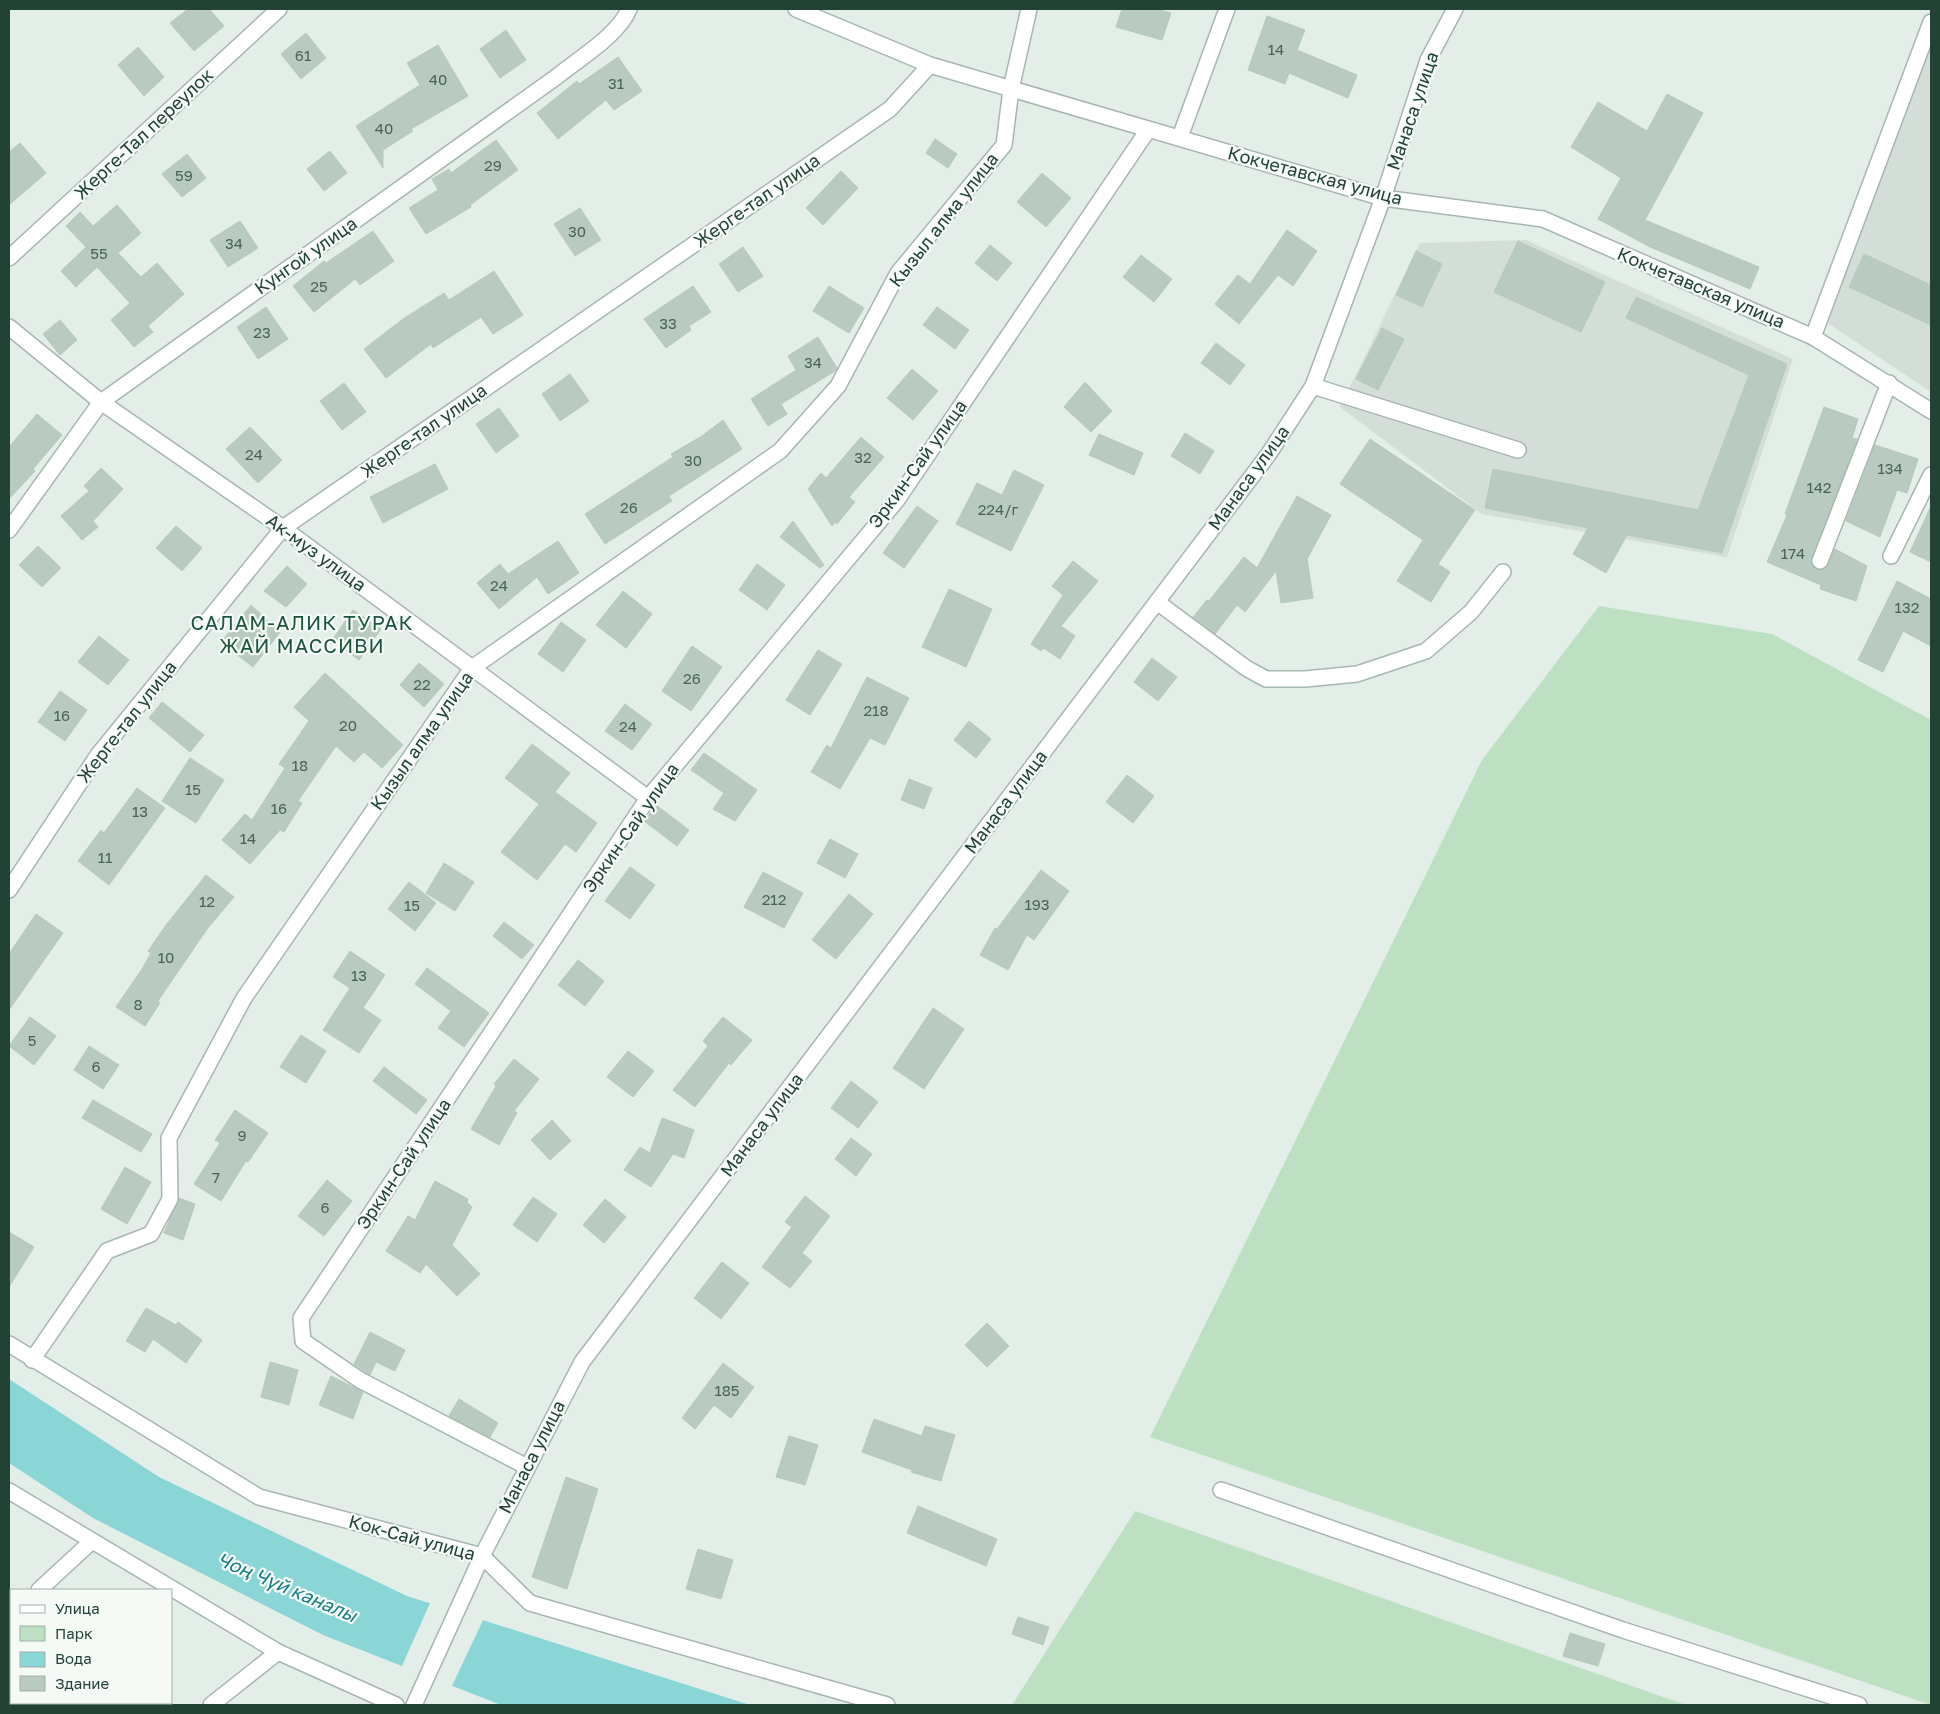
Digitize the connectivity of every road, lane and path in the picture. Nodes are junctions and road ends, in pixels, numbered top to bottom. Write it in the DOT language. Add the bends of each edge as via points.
graph roads {
  1 [pos="279,9"];
  2 [pos="629,9"];
  3 [pos="796,9"];
  4 [pos="1030,9"];
  5 [pos="1227,9"];
  6 [pos="1455,9"];
  7 [pos="1931,22"];
  8 [pos="930,66"];
  9 [pos="1011,89"];
  10 [pos="1148,130"];
  11 [pos="1180,137"];
  12 [pos="1383,198"];
  13 [pos="9,258"];
  14 [pos="9,327"];
  15 [pos="1813,337"];
  16 [pos="1889,383"];
  17 [pos="1313,386"];
  18 [pos="101,402"];
  19 [pos="1931,411"];
  20 [pos="1518,450"];
  21 [pos="1931,475"];
  22 [pos="283,528"];
  23 [pos="9,530"];
  24 [pos="1891,556"];
  25 [pos="1820,561"];
  26 [pos="1503,572"];
  27 [pos="1156,602"];
  28 [pos="472,668"];
  29 [pos="648,798"];
  30 [pos="9,890"];
  31 [pos="9,1344"];
  32 [pos="32,1360"];
  33 [pos="527,1467"];
  34 [pos="1221,1490"];
  35 [pos="9,1492"];
  36 [pos="91,1542"];
  37 [pos="482,1556"];
  38 [pos="41,1589"];
  39 [pos="171,1589"];
  40 [pos="172,1590"];
  41 [pos="278,1652"];
  42 [pos="417,1700"];
  43 [pos="212,1705"];
  44 [pos="396,1705"];
  45 [pos="887,1705"];
  46 [pos="1858,1705"];
  1 -- 13 [label="street, Жерге-Тал переулок"];
  2 -- 18 [label="street, Кунгой улица" via="625,19 607,36 555,78"];
  3 -- 8 [label="street, Кокчетавская улица"];
  4 -- 9 [label="street, Кызыл алма улица"];
  5 -- 11 [label="street"];
  6 -- 12 [label="street, Манаса улица" via="1428,60"];
  7 -- 15 [label="street"];
  8 -- 9 [label="street, Кокчетавская улица"];
  8 -- 22 [label="street, Жерге-тал улица" via="890,109"];
  9 -- 10 [label="street, Кокчетавская улица"];
  9 -- 28 [label="street, Кызыл алма улица" via="1004,145 898,273 838,386 780,451"];
  10 -- 11 [label="street, Кокчетавская улица"];
  10 -- 29 [label="street, Эркин-Сай улица" via="897,500"];
  11 -- 12 [label="street, Кокчетавская улица"];
  12 -- 15 [label="street, Кокчетавская улица" via="1543,219"];
  12 -- 17 [label="street, Манаса улица"];
  14 -- 18 [label="street, Ак-муз улица"];
  15 -- 16 [label="street, Кокчетавская улица"];
  16 -- 19 [label="street, Кокчетавская улица"];
  16 -- 25 [label="street"];
  17 -- 20 [label="street"];
  17 -- 27 [label="street, Манаса улица" via="1268,455"];
  18 -- 22 [label="street, Ак-муз улица"];
  18 -- 23 [label="street, Кунгой улица"];
  21 -- 24 [label="street"];
  22 -- 28 [label="street, Ак-муз улица"];
  22 -- 30 [label="street, Жерге-тал улица" via="98,755"];
  26 -- 27 [label="street" via="1471,612 1426,651 1357,674 1305,679 1266,678 1246,668"];
  27 -- 33 [label="street, Манаса улица" via="582,1362"];
  28 -- 29 [label="street, Ак-муз улица"];
  28 -- 32 [label="street, Кызыл алма улица" via="244,998 168,1138 170,1199 152,1234 107,1251"];
  29 -- 33 [label="street, Эркин-Сай улица" via="301,1318 303,1341 360,1380"];
  31 -- 32 [label="street, Кок-Сай улица"];
  32 -- 37 [label="street, Кок-Сай улица" via="259,1497"];
  33 -- 37 [label="street, Манаса улица"];
  34 -- 46 [label="street" via="1622,1630"];
  35 -- 36 [label="street"];
  36 -- 38 [label="street"];
  36 -- 39 [label="street"];
  37 -- 42 [label="street, Манаса улица"];
  37 -- 45 [label="street, Кок-Сай улица" via="530,1603"];
  40 -- 41 [label="street"];
  41 -- 43 [label="street"];
  41 -- 44 [label="street"];
}
